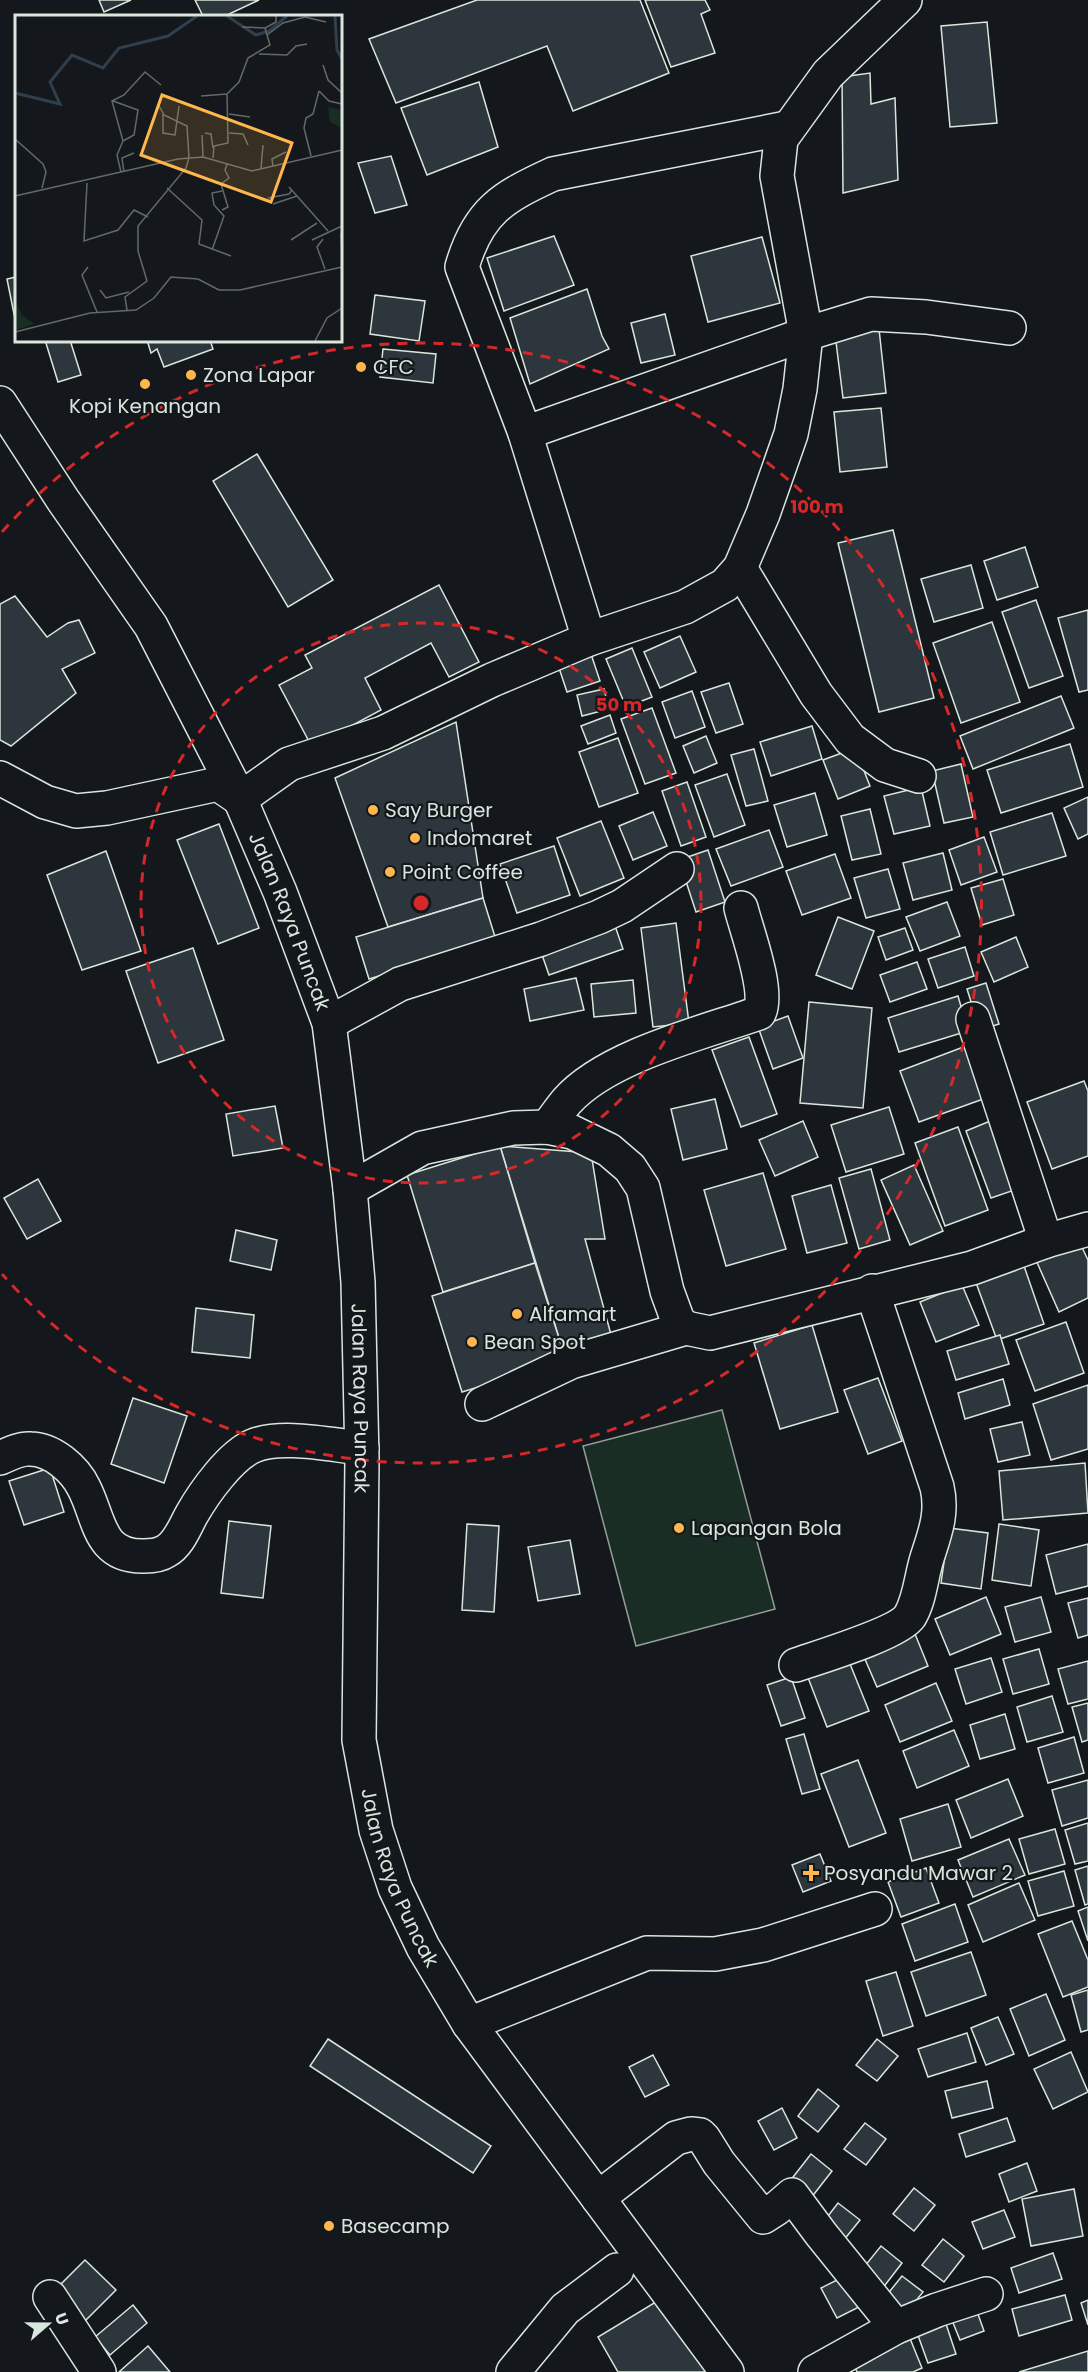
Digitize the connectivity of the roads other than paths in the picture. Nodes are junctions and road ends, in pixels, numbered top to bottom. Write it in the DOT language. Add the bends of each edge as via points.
graph roads {
  1 [pos="904,0"];
  2 [pos="788,128"];
  3 [pos="1009,328"];
  4 [pos="806,334"];
  5 [pos="0,403"];
  6 [pos="525,433"];
  7 [pos="740,568"];
  8 [pos="589,639"];
  9 [pos="919,776"];
  10 [pos="0,778"];
  11 [pos="240,798"];
  12 [pos="676,868"];
  13 [pos="741,908"];
  14 [pos="973,1019"];
  15 [pos="329,1023"];
  16 [pos="547,1127"];
  17 [pos="350,1189"];
  18 [pos="1088,1229"];
  19 [pos="1046,1241"];
  20 [pos="872,1291"];
  21 [pos="686,1328"];
  22 [pos="482,1404"];
  23 [pos="362,1448"];
  24 [pos="0,1458"];
  25 [pos="796,1665"];
  26 [pos="875,1909"];
  27 [pos="469,2024"];
  28 [pos="598,2198"];
  29 [pos="617,2270"];
  30 [pos="986,2294"];
  31 [pos="50,2297"];
  32 [pos="896,2327"];
  33 [pos="99,2372"];
  34 [pos="513,2372"];
  35 [pos="727,2372"];
  36 [pos="815,2372"];
  1 -- 2 [label="main road" via="828,74"];
  2 -- 4 [label="main road" via="780,147 777,176"];
  2 -- 6 [label="main road" via="553,174 518,190 478,226 462,267"];
  3 -- 4 [label="main road" via="871,314"];
  4 -- 6 [label="main road"];
  4 -- 7 [label="main road" via="791,434"];
  5 -- 11 [label="main road, Jalan Raya Puncak" via="151,626"];
  6 -- 8 [label="main road"];
  7 -- 8 [label="main road" via="725,585 686,607"];
  7 -- 9 [label="main road" via="816,694 850,739 885,765"];
  8 -- 11 [label="main road" via="383,734 289,764"];
  10 -- 11 [label="main road" via="45,802 76,811 218,784"];
  11 -- 15 [label="main road, Jalan Raya Puncak"];
  12 -- 15 [label="main road" via="622,906 599,917 400,984"];
  13 -- 16 [label="main road" via="762,990 759,1013 614,1067 568,1100"];
  14 -- 19 [label="main road"];
  15 -- 17 [label="main road, Jalan Raya Puncak"];
  16 -- 17 [label="main road" via="513,1128 422,1148"];
  16 -- 21 [label="main road" via="572,1132 609,1149 630,1168 643,1188 667,1291 678,1321"];
  17 -- 23 [label="main road, Jalan Raya Puncak" via="358,1282"];
  18 -- 19 [label="main road"];
  19 -- 20 [label="main road" via="972,1268"];
  20 -- 21 [label="main road" via="710,1333"];
  20 -- 25 [label="main road" via="937,1486 939,1520 909,1617 883,1634"];
  21 -- 22 [label="main road" via="571,1362"];
  23 -- 24 [label="main road" via="291,1441 252,1446 225,1468 167,1551 136,1557 113,1548 104,1537 78,1477 62,1461 30,1449"];
  23 -- 27 [label="main road, Jalan Raya Puncak" via="359,1740 376,1830 395,1888 423,1947"];
  26 -- 27 [label="main road" via="763,1945 715,1954 647,1953"];
  27 -- 28 [label="main road, Jalan Raya Puncak"];
  28 -- 32 [label="main road" via="676,2138 700,2135 763,2217 792,2195"];
  28 -- 35 [label="main road, Jalan Raya Puncak"];
  29 -- 34 [label="main road" via="564,2309"];
  30 -- 32 [label="main road"];
  31 -- 33 [label="main road"];
  32 -- 36 [label="main road"];
}
